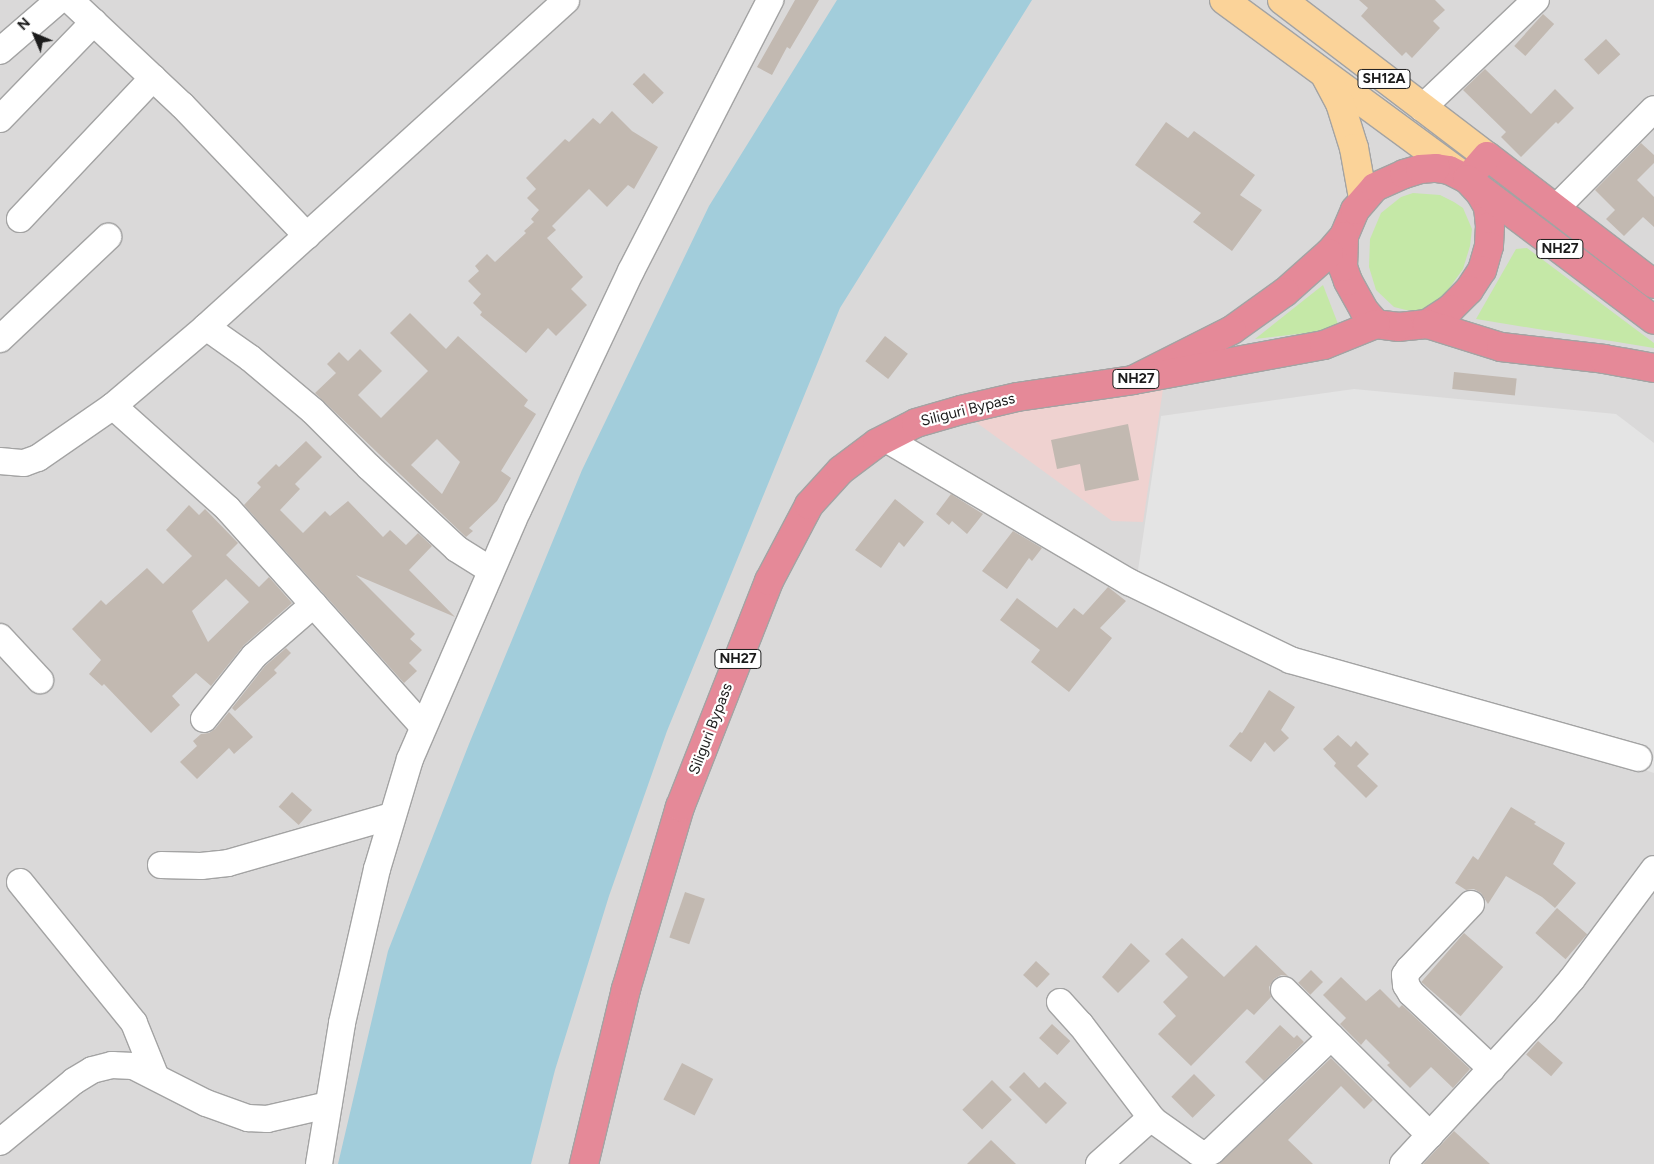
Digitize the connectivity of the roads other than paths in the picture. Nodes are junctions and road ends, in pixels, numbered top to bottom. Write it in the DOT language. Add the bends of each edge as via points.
graph roads {
  1 [pos="59,0"];
  2 [pos="70,0"];
  3 [pos="566,0"];
  4 [pos="770,0"];
  5 [pos="1224,0"];
  6 [pos="1282,0"];
  7 [pos="1536,0"];
  8 [pos="94,22"];
  9 [pos="0,51"];
  10 [pos="1324,73"];
  11 [pos="153,78"];
  12 [pos="1422,108"];
  13 [pos="1654,109"];
  14 [pos="0,119"];
  15 [pos="1487,156"];
  16 [pos="1467,179"];
  17 [pos="1363,198"];
  18 [pos="1556,208"];
  19 [pos="20,219"];
  20 [pos="307,236"];
  21 [pos="1344,236"];
  22 [pos="108,237"];
  23 [pos="1654,284"];
  24 [pos="1654,320"];
  25 [pos="1376,324"];
  26 [pos="1426,324"];
  27 [pos="206,327"];
  28 [pos="0,340"];
  29 [pos="1654,368"];
  30 [pos="1133,380"];
  31 [pos="113,406"];
  32 [pos="886,439"];
  33 [pos="0,461"];
  34 [pos="492,570"];
  35 [pos="314,604"];
  36 [pos="0,637"];
  37 [pos="40,680"];
  38 [pos="204,720"];
  39 [pos="423,726"];
  40 [pos="1638,758"];
  41 [pos="392,816"];
  42 [pos="160,865"];
  43 [pos="1654,869"];
  44 [pos="20,882"];
  45 [pos="1471,904"];
  46 [pos="1284,990"];
  47 [pos="1060,1002"];
  48 [pos="1331,1038"];
  49 [pos="1492,1069"];
  50 [pos="155,1075"];
  51 [pos="328,1105"];
  52 [pos="1154,1120"];
  53 [pos="1430,1135"];
  54 [pos="0,1142"];
  55 [pos="319,1164"];
  56 [pos="584,1164"];
  57 [pos="1099,1164"];
  58 [pos="1403,1164"];
  1 -- 9 [label="street"];
  2 -- 8 [label="street"];
  3 -- 20 [label="street"];
  4 -- 34 [label="street" via="631,271"];
  5 -- 10 [label="main road, SH12A"];
  6 -- 12 [label="main road, SH12A"];
  7 -- 12 [label="street"];
  8 -- 11 [label="street"];
  8 -- 14 [label="street"];
  10 -- 16 [label="main road, SH12A"];
  10 -- 17 [label="main road, SH12A" via="1340,103 1354,148"];
  11 -- 19 [label="street"];
  11 -- 20 [label="street"];
  12 -- 15 [label="main road, SH12A"];
  13 -- 18 [label="street"];
  15 -- 16 [label="highway"];
  15 -- 18 [label="highway, NH27"];
  16 -- 17 [label="highway, NH27" via="1449,170 1420,169 1389,179"];
  16 -- 24 [label="highway, NH27"];
  16 -- 26 [label="highway, NH27" via="1488,208 1489,246 1482,270 1469,290 1450,309"];
  17 -- 21 [label="highway, NH27"];
  18 -- 23 [label="highway, NH27"];
  20 -- 27 [label="street"];
  21 -- 25 [label="highway, NH27" via="1343,267 1348,281"];
  21 -- 30 [label="highway, NH27" via="1285,292 1232,330"];
  22 -- 28 [label="street"];
  25 -- 26 [label="highway, NH27" via="1399,327"];
  25 -- 30 [label="highway, NH27" via="1324,345"];
  26 -- 29 [label="highway, NH27" via="1501,347"];
  27 -- 31 [label="street"];
  27 -- 34 [label="street" via="250,358 313,411 457,549"];
  30 -- 32 [label="highway, Siliguri Bypass / NH27" via="1017,397 961,410 916,423"];
  31 -- 33 [label="street" via="38,458 24,463"];
  31 -- 35 [label="street" via="228,509"];
  32 -- 40 [label="street" via="1129,582 1290,660"];
  32 -- 56 [label="highway, Siliguri Bypass / NH27" via="841,470 809,504 769,581 680,807 654,888"];
  34 -- 39 [label="street"];
  35 -- 38 [label="street" via="254,656"];
  35 -- 39 [label="street"];
  36 -- 37 [label="street"];
  39 -- 41 [label="street"];
  41 -- 42 [label="street" via="228,863"];
  41 -- 51 [label="street" via="342,1023"];
  43 -- 49 [label="street" via="1572,980"];
  44 -- 50 [label="street" via="134,1023"];
  45 -- 49 [label="street" via="1405,975 1406,984 1410,992"];
  46 -- 48 [label="street"];
  47 -- 52 [label="street" via="1082,1025"];
  48 -- 52 [label="street" via="1212,1151 1198,1152"];
  48 -- 53 [label="street"];
  49 -- 53 [label="street"];
  50 -- 51 [label="street" via="206,1103 248,1118 267,1119"];
  50 -- 54 [label="street" via="132,1066 112,1065 92,1070"];
  51 -- 55 [label="street"];
  52 -- 57 [label="street" via="1145,1123"];
  53 -- 58 [label="street"];
}
